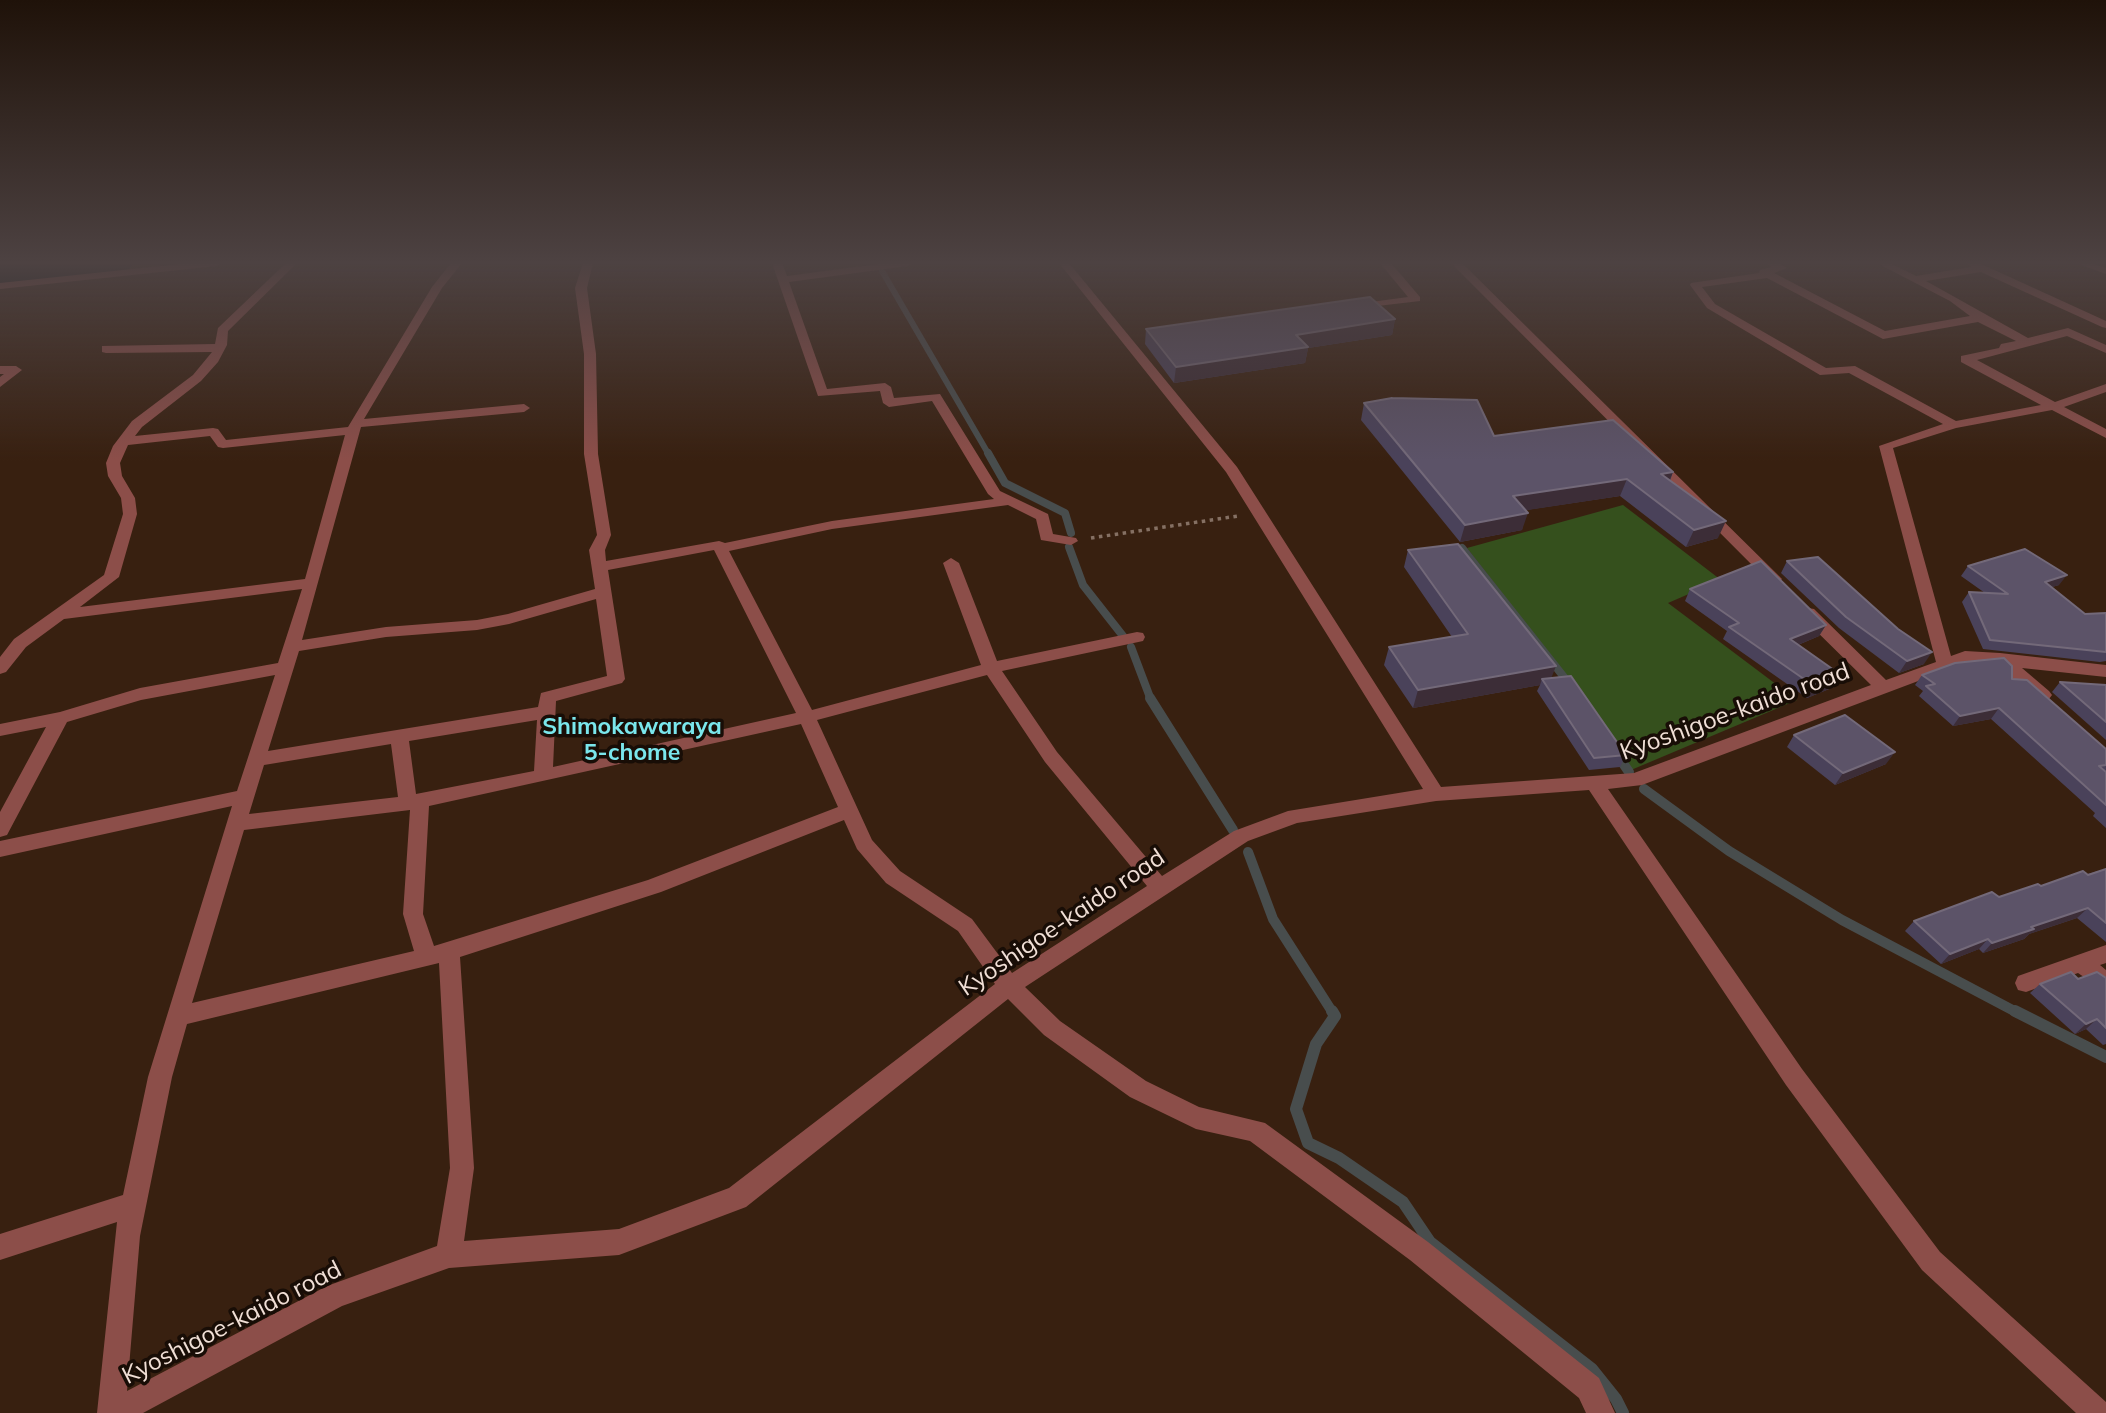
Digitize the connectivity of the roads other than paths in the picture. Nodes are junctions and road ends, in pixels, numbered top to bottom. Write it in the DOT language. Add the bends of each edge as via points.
graph roads {
  1 [pos="223,329"];
  2 [pos="411,329"];
  3 [pos="587,329"];
  4 [pos="800,329"];
  5 [pos="1125,329"];
  6 [pos="1522,329"];
  7 [pos="1750,329"];
  8 [pos="1873,329"];
  9 [pos="1918,329"];
  10 [pos="2001,329"];
  11 [pos="2027,342"];
  12 [pos="219,348"];
  13 [pos="106,349"];
  14 [pos="2106,349"];
  15 [pos="0,370"];
  16 [pos="0,383"];
  17 [pos="2106,387"];
  18 [pos="2054,406"];
  19 [pos="524,408"];
  20 [pos="1954,425"];
  21 [pos="354,427"];
  22 [pos="2106,433"];
  23 [pos="124,441"];
  24 [pos="1009,501"];
  25 [pos="1071,541"];
  26 [pos="721,548"];
  27 [pos="951,563"];
  28 [pos="600,567"];
  29 [pos="312,583"];
  30 [pos="603,592"];
  31 [pos="62,614"];
  32 [pos="1137,638"];
  33 [pos="289,657"];
  34 [pos="2000,659"];
  35 [pos="1945,664"];
  36 [pos="0,668"];
  37 [pos="991,668"];
  38 [pos="2106,671"];
  39 [pos="1882,686"];
  40 [pos="2056,708"];
  41 [pos="547,712"];
  42 [pos="60,718"];
  43 [pos="807,718"];
  44 [pos="0,730"];
  45 [pos="399,737"];
  46 [pos="257,759"];
  47 [pos="542,776"];
  48 [pos="1594,783"];
  49 [pos="1436,794"];
  50 [pos="246,796"];
  51 [pos="414,801"];
  52 [pos="849,810"];
  53 [pos="237,823"];
  54 [pos="0,830"];
  55 [pos="0,849"];
  56 [pos="1160,888"];
  57 [pos="2106,954"];
  58 [pos="438,955"];
  59 [pos="2081,963"];
  60 [pos="2026,983"];
  61 [pos="2106,983"];
  62 [pos="1009,986"];
  63 [pos="177,1016"];
  64 [pos="133,1204"];
  65 [pos="0,1247"];
  66 [pos="449,1255"];
  67 [pos="113,1413"];
  68 [pos="1601,1413"];
  69 [pos="2097,1413"];
  1 -- 12 [label="street"];
  2 -- 21 [label="street"];
  3 -- 28 [label="street" via="591,454 604,535 597,550"];
  4 -- 24 [label="street" via="822,393 885,387 889,403 936,397 995,494"];
  5 -- 49 [label="street" via="1232,470"];
  6 -- 39 [label="street"];
  7 -- 20 [label="street" via="1824,372 1851,369"];
  8 -- 9 [label="street" via="1883,335"];
  10 -- 11 [label="street"];
  11 -- 14 [label="street" via="2068,332"];
  11 -- 18 [label="street" via="2004,352 1965,359"];
  12 -- 13 [label="street"];
  12 -- 23 [label="street" via="197,377 137,424"];
  15 -- 16 [label="street" via="16,370"];
  17 -- 18 [label="street"];
  18 -- 20 [label="street"];
  18 -- 22 [label="street"];
  19 -- 21 [label="street"];
  20 -- 35 [label="street" via="1886,446"];
  21 -- 23 [label="street" via="223,444 213,432"];
  21 -- 29 [label="street"];
  23 -- 31 [label="street" via="113,463 130,514 111,577"];
  24 -- 25 [label="street" via="1043,517 1046,537"];
  24 -- 26 [label="street" via="832,525"];
  26 -- 28 [label="street"];
  26 -- 43 [label="street"];
  27 -- 37 [label="street"];
  28 -- 30 [label="street"];
  29 -- 31 [label="street"];
  29 -- 33 [label="street"];
  30 -- 33 [label="street" via="509,619 386,632"];
  30 -- 41 [label="street" via="616,679 547,697"];
  31 -- 36 [label="street" via="20,643"];
  32 -- 37 [label="street"];
  33 -- 42 [label="street"];
  33 -- 46 [label="street"];
  34 -- 35 [label="street, Kyoshigoe-kaido road" via="1965,657"];
  34 -- 38 [label="street, Kyoshigoe-kaido road"];
  34 -- 40 [label="street"];
  35 -- 39 [label="street, Kyoshigoe-kaido road"];
  37 -- 43 [label="street"];
  37 -- 56 [label="street" via="1051,757"];
  39 -- 48 [label="street, Kyoshigoe-kaido road" via="1635,780"];
  41 -- 45 [label="street"];
  41 -- 47 [label="street"];
  42 -- 44 [label="street"];
  42 -- 54 [label="street"];
  43 -- 47 [label="street"];
  43 -- 52 [label="street"];
  45 -- 46 [label="street"];
  45 -- 51 [label="street"];
  46 -- 50 [label="street"];
  47 -- 51 [label="street"];
  48 -- 49 [label="street, Kyoshigoe-kaido road"];
  48 -- 69 [label="street" via="1794,1077 1931,1261"];
  49 -- 56 [label="street, Kyoshigoe-kaido road" via="1295,816 1241,835"];
  50 -- 53 [label="street"];
  50 -- 55 [label="street"];
  51 -- 53 [label="street"];
  51 -- 58 [label="street" via="413,914"];
  52 -- 58 [label="street" via="654,886"];
  52 -- 62 [label="street" via="864,844 893,877 965,925"];
  53 -- 63 [label="street"];
  56 -- 62 [label="street, Kyoshigoe-kaido road"];
  57 -- 59 [label="street"];
  58 -- 63 [label="street"];
  58 -- 66 [label="street" via="462,1168"];
  59 -- 60 [label="street"];
  59 -- 61 [label="street"];
  62 -- 66 [label="street, Kyoshigoe-kaido road" via="737,1198 619,1242"];
  62 -- 68 [label="street" via="1052,1028 1138,1089 1196,1118 1256,1132 1419,1251 1589,1388"];
  63 -- 64 [label="street"];
  64 -- 65 [label="street"];
  64 -- 67 [label="street"];
  66 -- 67 [label="street, Kyoshigoe-kaido road" via="336,1295"];
}
